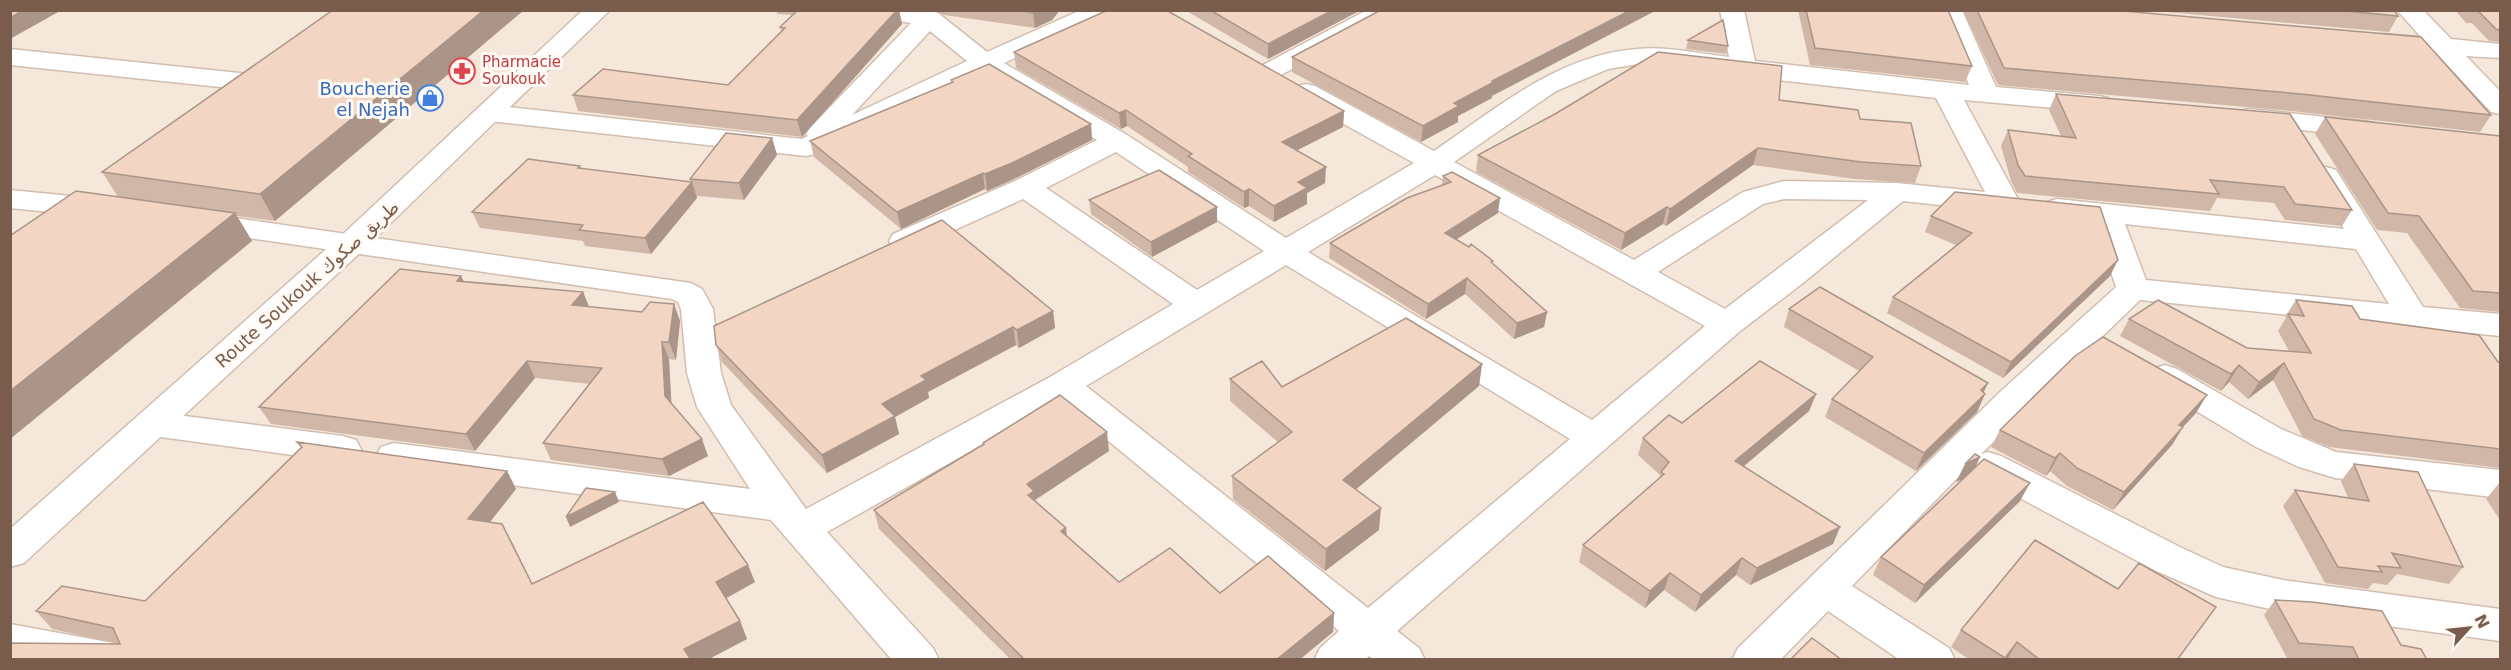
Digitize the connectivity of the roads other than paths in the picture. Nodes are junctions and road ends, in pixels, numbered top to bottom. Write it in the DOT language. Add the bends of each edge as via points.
graph roads {
  1 [pos="598,10"];
  2 [pos="873,10"];
  3 [pos="1102,10"];
  4 [pos="1386,10"];
  5 [pos="1732,10"];
  6 [pos="1950,10"];
  7 [pos="2409,10"];
  8 [pos="929,18"];
  9 [pos="2362,39"];
  10 [pos="2444,46"];
  11 [pos="2500,51"];
  12 [pos="10,57"];
  13 [pos="986,62"];
  14 [pos="1744,68"];
  15 [pos="1946,91"];
  16 [pos="1985,93"];
  17 [pos="230,104"];
  18 [pos="2500,105"];
  19 [pos="2126,106"];
  20 [pos="490,113"];
  21 [pos="2220,115"];
  22 [pos="2291,121"];
  23 [pos="2384,131"];
  24 [pos="1117,141"];
  25 [pos="806,148"];
  26 [pos="1436,162"];
  27 [pos="1025,187"];
  28 [pos="1897,192"];
  29 [pos="10,199"];
  30 [pos="119,199"];
  31 [pos="2005,203"];
  32 [pos="88,206"];
  33 [pos="2106,213"];
  34 [pos="169,218"];
  35 [pos="49,234"];
  36 [pos="2368,241"];
  37 [pos="352,243"];
  38 [pos="884,250"];
  39 [pos="1286,250"];
  40 [pos="1635,273"];
  41 [pos="1792,276"];
  42 [pos="2133,289"];
  43 [pos="1822,293"];
  44 [pos="1195,304"];
  45 [pos="2412,315"];
  46 [pos="731,319"];
  47 [pos="1727,324"];
  48 [pos="2500,325"];
  49 [pos="699,334"];
  50 [pos="2112,349"];
  51 [pos="1062,386"];
  52 [pos="153,424"];
  53 [pos="1594,437"];
  54 [pos="1962,451"];
  55 [pos="2500,484"];
  56 [pos="791,518"];
  57 [pos="10,552"];
  58 [pos="1826,589"];
  59 [pos="2500,625"];
  60 [pos="1369,630"];
  61 [pos="10,641"];
  62 [pos="906,656"];
  63 [pos="113,660"];
  64 [pos="1335,660"];
  65 [pos="1404,660"];
  66 [pos="1753,660"];
  67 [pos="1934,660"];
  1 -- 20 [label="street, Route Soukouk طريق صكوك"];
  2 -- 8 [label="street"];
  3 -- 13 [label="street"];
  4 -- 26 [label="street" via="1259,66"];
  5 -- 14 [label="street"];
  6 -- 16 [label="street"];
  7 -- 10 [label="street"];
  8 -- 13 [label="street"];
  8 -- 25 [label="street"];
  9 -- 10 [label="street"];
  10 -- 11 [label="street"];
  10 -- 18 [label="street"];
  12 -- 17 [label="street" via="267,77"];
  13 -- 24 [label="street"];
  13 -- 25 [label="street"];
  14 -- 15 [label="street"];
  14 -- 26 [label="street" via="1638,56 1603,62 1547,86"];
  15 -- 16 [label="street"];
  15 -- 31 [label="street"];
  16 -- 19 [label="street"];
  20 -- 25 [label="street"];
  20 -- 37 [label="street, Route Soukouk طريق صكوك"];
  21 -- 22 [label="street"];
  22 -- 23 [label="street"];
  22 -- 36 [label="street"];
  24 -- 27 [label="street"];
  24 -- 39 [label="street"];
  26 -- 39 [label="street"];
  26 -- 40 [label="street"];
  27 -- 38 [label="street"];
  27 -- 44 [label="street"];
  28 -- 31 [label="street"];
  28 -- 40 [label="street" via="1784,190 1753,198"];
  28 -- 41 [label="street"];
  29 -- 32 [label="street"];
  30 -- 32 [label="street"];
  31 -- 33 [label="street"];
  32 -- 35 [label="street"];
  33 -- 36 [label="street"];
  33 -- 42 [label="street"];
  34 -- 37 [label="street"];
  36 -- 45 [label="street"];
  37 -- 49 [label="street" via="680,290 691,296 697,309"];
  37 -- 52 [label="street, Route Soukouk طريق صكوك"];
  39 -- 44 [label="street"];
  39 -- 53 [label="street"];
  40 -- 47 [label="street"];
  41 -- 43 [label="street"];
  41 -- 47 [label="street"];
  42 -- 45 [label="street"];
  42 -- 50 [label="street"];
  44 -- 51 [label="street"];
  45 -- 48 [label="street"];
  46 -- 49 [label="street"];
  47 -- 53 [label="street"];
  49 -- 56 [label="street" via="714,407"];
  50 -- 54 [label="street" via="1997,393"];
  50 -- 55 [label="street" via="2257,432 2311,458 2335,465"];
  51 -- 56 [label="street"];
  51 -- 60 [label="street"];
  52 -- 56 [label="street"];
  52 -- 57 [label="street, Route Soukouk طريق صكوك"];
  53 -- 60 [label="street"];
  54 -- 58 [label="street"];
  54 -- 59 [label="street" via="2216,581 2283,596"];
  56 -- 62 [label="street"];
  58 -- 66 [label="street"];
  58 -- 67 [label="street"];
  60 -- 64 [label="street"];
  60 -- 65 [label="street"];
  61 -- 63 [label="street"];
}
